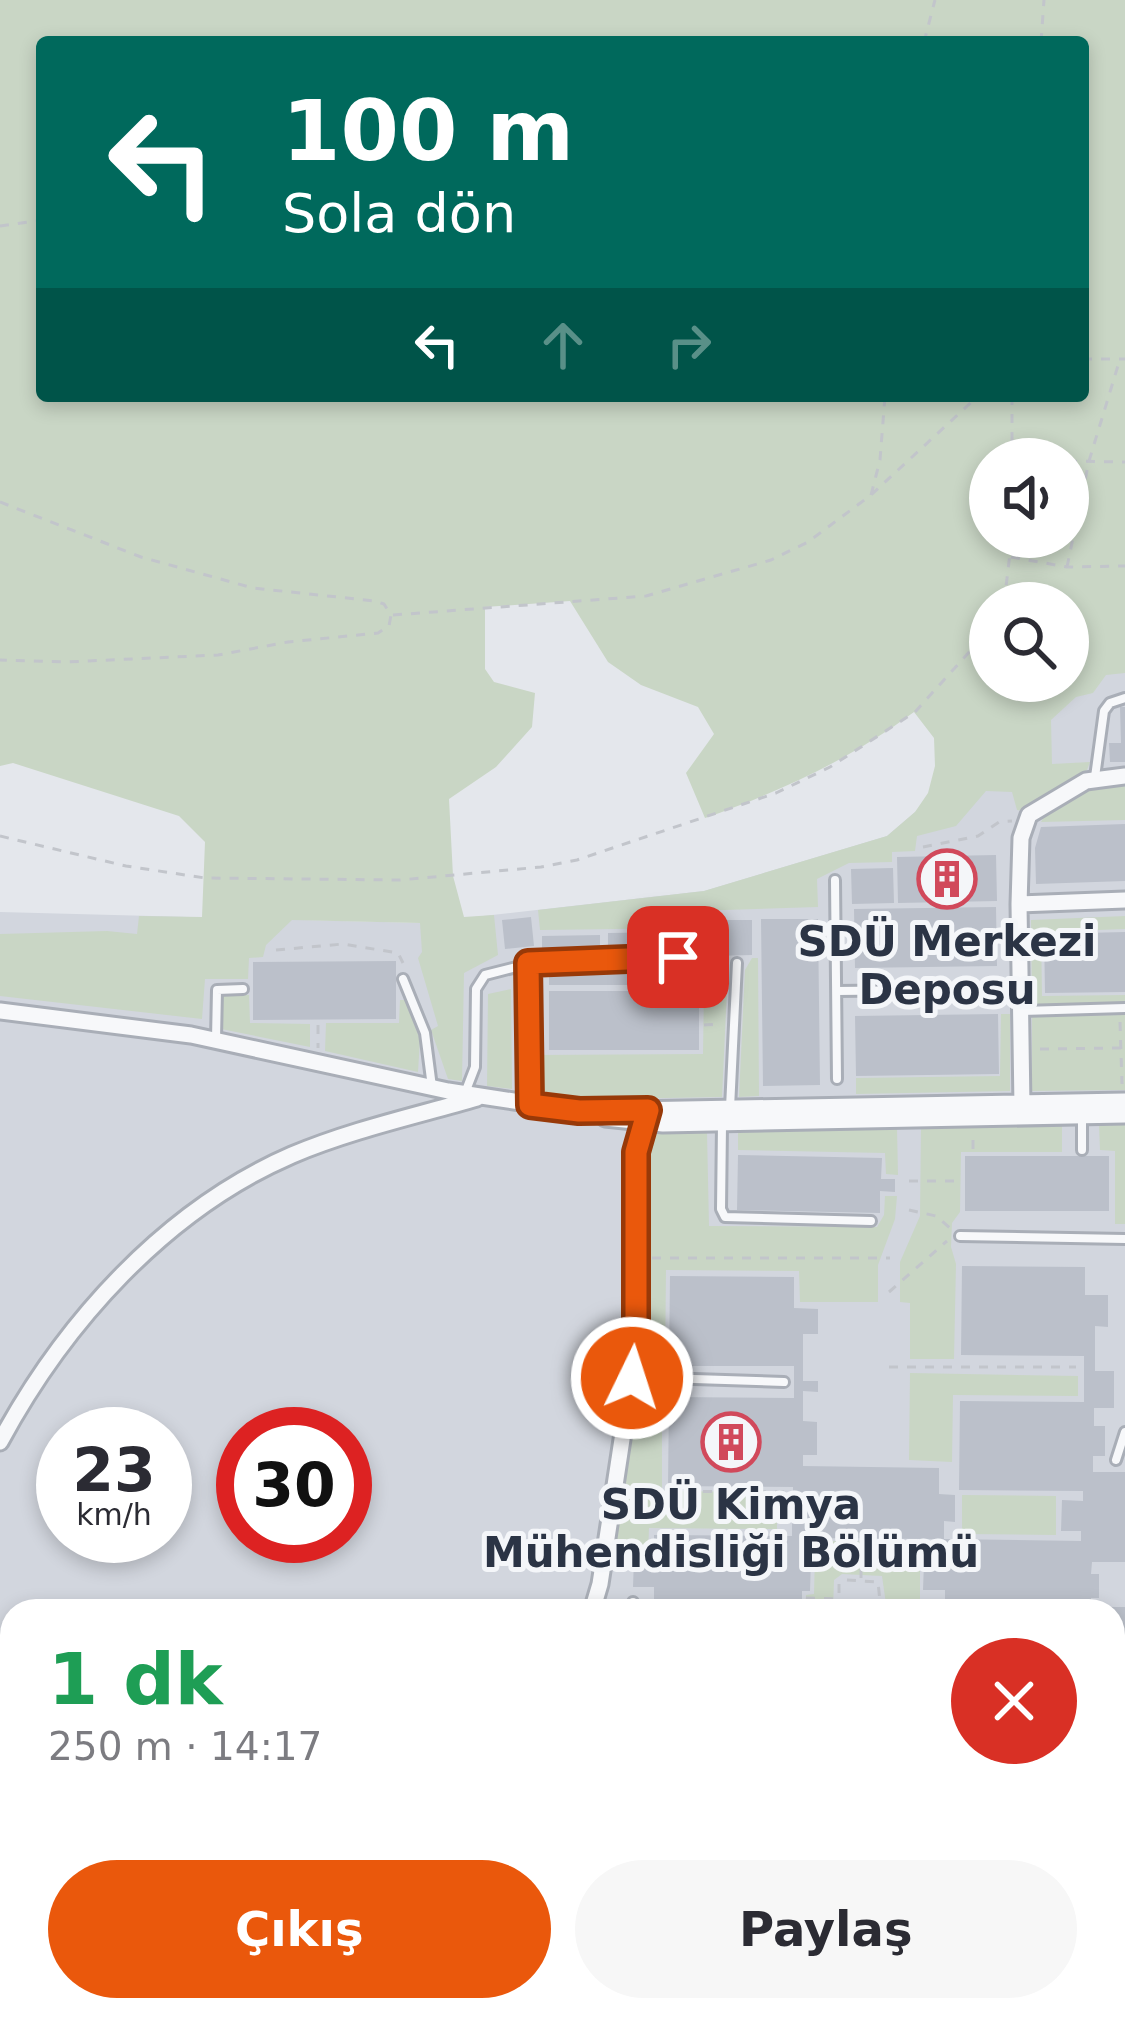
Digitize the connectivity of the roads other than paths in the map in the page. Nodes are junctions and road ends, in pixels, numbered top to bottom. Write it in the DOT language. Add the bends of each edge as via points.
graph roads {
  1 [pos="1125,698"];
  2 [pos="1125,776"];
  3 [pos="1095,778"];
  4 [pos="835,880"];
  5 [pos="1125,900"];
  6 [pos="1019,904"];
  7 [pos="678,957"];
  8 [pos="528,963"];
  9 [pos="737,963"];
  10 [pos="403,979"];
  11 [pos="243,988"];
  12 [pos="1021,989"];
  13 [pos="837,991"];
  14 [pos="1122,1008"];
  15 [pos="0,1011"];
  16 [pos="1021,1011"];
  17 [pos="216,1040"];
  18 [pos="837,1079"];
  19 [pos="433,1088"];
  20 [pos="1124,1095"];
  21 [pos="472,1096"];
  22 [pos="530,1105"];
  23 [pos="1022,1109"];
  24 [pos="1125,1115"];
  25 [pos="726,1116"];
  26 [pos="1082,1116"];
  27 [pos="645,1117"];
  28 [pos="1082,1150"];
  29 [pos="871,1221"];
  30 [pos="960,1236"];
  31 [pos="1125,1239"];
  32 [pos="632,1378"];
  33 [pos="784,1382"];
  34 [pos="1125,1432"];
  35 [pos="0,1442"];
  36 [pos="1116,1460"];
  37 [pos="596,1599"];
  1 -- 3 [label="lane" via="1104,711"];
  2 -- 3 [label="street"];
  3 -- 6 [label="street" via="1041,804 1024,824"];
  4 -- 13 [label="lane"];
  5 -- 6 [label="street"];
  6 -- 12 [label="street"];
  7 -- 8 [label="lane"];
  8 -- 21 [label="lane" via="478,981"];
  8 -- 22 [label="lane"];
  9 -- 25 [label="lane"];
  10 -- 19 [label="lane" via="425,1033"];
  11 -- 17 [label="lane" via="217,990"];
  12 -- 13 [label="lane"];
  12 -- 16 [label="street"];
  13 -- 18 [label="lane"];
  14 -- 16 [label="lane"];
  15 -- 17 [label="street"];
  16 -- 23 [label="street"];
  17 -- 19 [label="street"];
  19 -- 21 [label="street"];
  20 -- 23 [label="street"];
  21 -- 22 [label="street"];
  21 -- 35 [label="street" via="292,1155 206,1204 71,1331"];
  22 -- 27 [label="street"];
  23 -- 25 [label="street"];
  23 -- 26 [label="street"];
  24 -- 26 [label="street"];
  25 -- 27 [label="street"];
  25 -- 29 [label="lane" via="725,1217"];
  26 -- 28 [label="lane"];
  27 -- 32 [label="street" via="636,1152"];
  30 -- 31 [label="lane"];
  32 -- 33 [label="lane"];
  32 -- 37 [label="street"];
  34 -- 36 [label="lane"];
}
